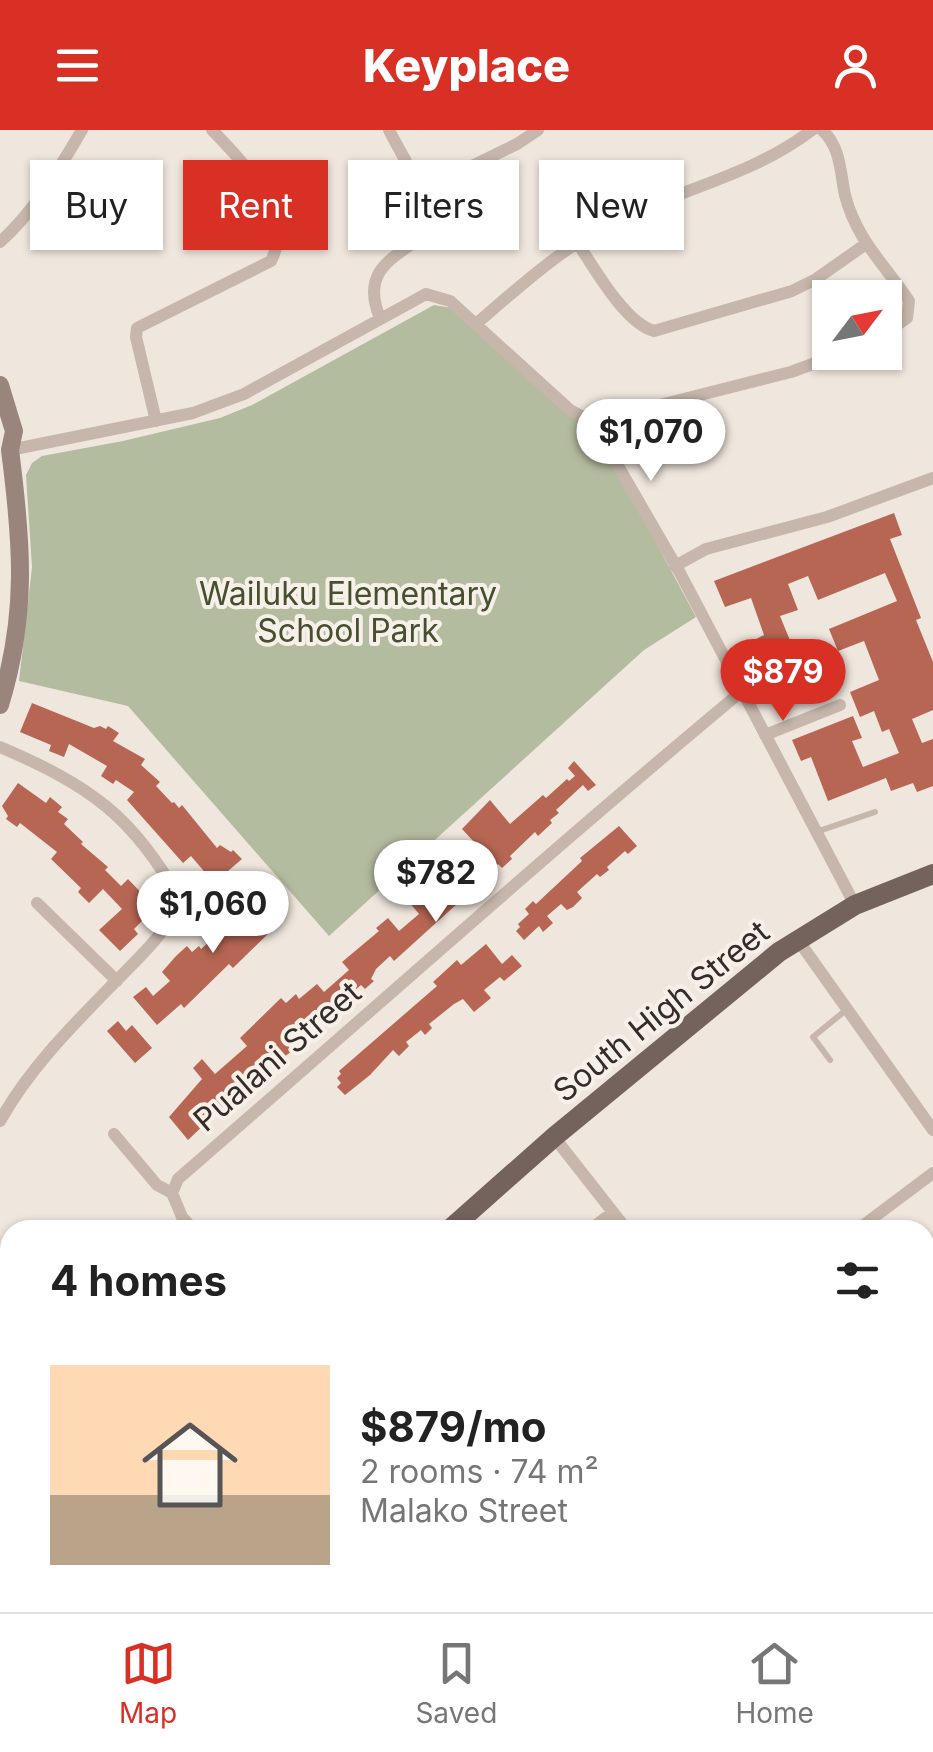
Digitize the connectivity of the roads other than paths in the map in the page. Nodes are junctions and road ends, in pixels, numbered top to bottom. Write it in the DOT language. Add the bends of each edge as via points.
graph roads {
  1 [pos="82,130"];
  2 [pos="212,130"];
  3 [pos="389,130"];
  4 [pos="538,130"];
  5 [pos="812,130"];
  6 [pos="822,130"];
  7 [pos="403,160"];
  8 [pos="485,160"];
  9 [pos="684,194"];
  10 [pos="0,242"];
  11 [pos="866,244"];
  12 [pos="405,250"];
  13 [pos="566,250"];
  14 [pos="582,250"];
  15 [pos="893,280"];
  16 [pos="902,292"];
  17 [pos="380,318"];
  18 [pos="902,322"];
  19 [pos="476,324"];
  20 [pos="812,364"];
  21 [pos="0,385"];
  22 [pos="156,421"];
  23 [pos="592,421"];
  24 [pos="3,446"];
  25 [pos="933,478"];
  26 [pos="675,566"];
  27 [pos="742,691"];
  28 [pos="0,705"];
  29 [pos="840,705"];
  30 [pos="765,735"];
  31 [pos="0,747"];
  32 [pos="875,812"];
  33 [pos="816,832"];
  34 [pos="933,874"];
  35 [pos="37,904"];
  36 [pos="856,905"];
  37 [pos="798,940"];
  38 [pos="117,980"];
  39 [pos="846,1010"];
  40 [pos="830,1060"];
  41 [pos="5,1098"];
  42 [pos="0,1121"];
  43 [pos="933,1130"];
  44 [pos="114,1134"];
  45 [pos="554,1137"];
  46 [pos="933,1173"];
  47 [pos="172,1193"];
  48 [pos="613,1212"];
  49 [pos="185,1220"];
  50 [pos="460,1220"];
  51 [pos="603,1220"];
  52 [pos="620,1220"];
  53 [pos="870,1220"];
  1 -- 10 [label="street" via="19,225"];
  2 -- 22 [label="street" via="264,196 279,246 271,261 137,328"];
  3 -- 7 [label="street"];
  4 -- 8 [label="street"];
  5 -- 9 [label="street"];
  6 -- 11 [label="street" via="834,145"];
  11 -- 14 [label="street" via="792,291 654,331 638,324"];
  11 -- 15 [label="street"];
  12 -- 17 [label="street" via="373,279"];
  13 -- 19 [label="street"];
  16 -- 18 [label="street" via="910,303"];
  17 -- 19 [label="street" via="429,294 444,297"];
  17 -- 22 [label="street" via="244,394"];
  19 -- 23 [label="street" via="574,414"];
  20 -- 23 [label="street" via="615,421"];
  21 -- 24 [label="street" via="14,431"];
  22 -- 24 [label="street"];
  23 -- 26 [label="street"];
  24 -- 28 [label="street" via="22,578"];
  25 -- 26 [label="street" via="827,517 706,549"];
  26 -- 27 [label="street"];
  27 -- 30 [label="street"];
  27 -- 47 [label="street, Pualani Street" via="315,1058 180,1178"];
  29 -- 30 [label="street"];
  30 -- 33 [label="street"];
  31 -- 38 [label="street" via="88,790 161,866 181,902 164,934"];
  32 -- 33 [label="lane"];
  33 -- 36 [label="street"];
  34 -- 36 [label="main road, South High Street"];
  35 -- 38 [label="street"];
  36 -- 37 [label="main road, South High Street"];
  37 -- 39 [label="street"];
  37 -- 45 [label="main road, South High Street"];
  38 -- 41 [label="street"];
  39 -- 40 [label="lane" via="812,1037"];
  39 -- 43 [label="street"];
  41 -- 42 [label="street"];
  44 -- 47 [label="street" via="157,1185"];
  45 -- 48 [label="street"];
  45 -- 50 [label="main road, South High Street"];
  46 -- 53 [label="street"];
  47 -- 49 [label="street"];
  48 -- 51 [label="street"];
  48 -- 52 [label="street"];
}
